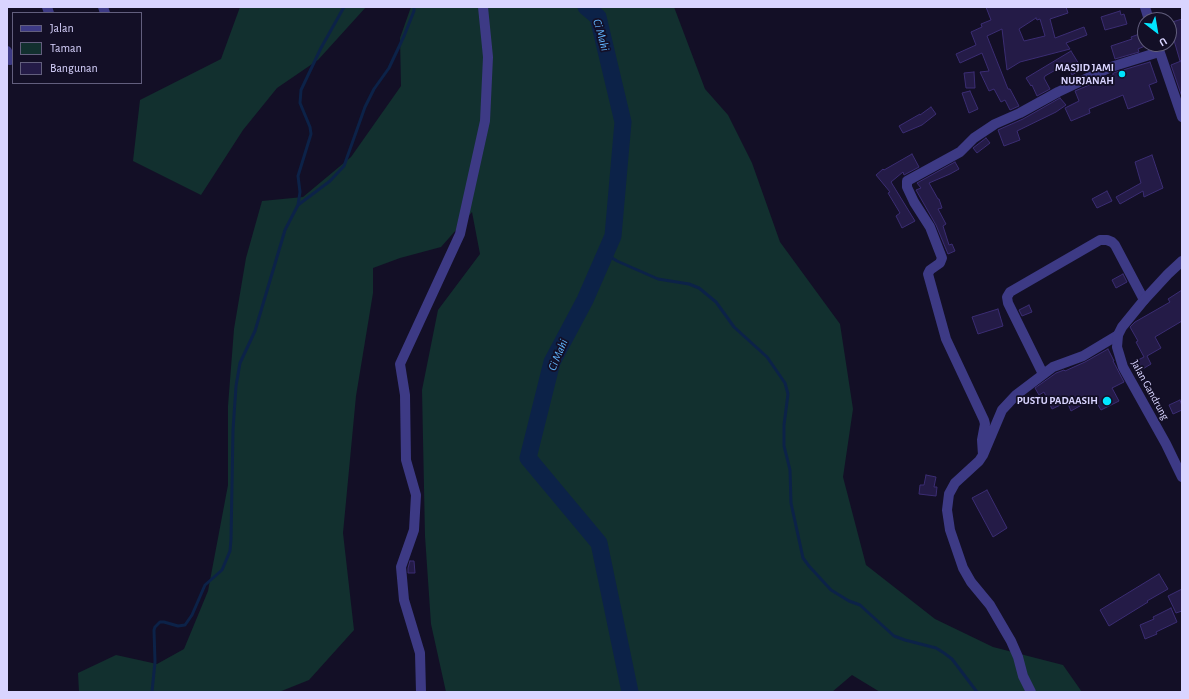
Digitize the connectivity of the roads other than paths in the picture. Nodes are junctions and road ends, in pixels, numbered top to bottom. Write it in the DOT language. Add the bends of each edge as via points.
graph roads {
  1 [pos="483,7"];
  2 [pos="1149,52"];
  3 [pos="1159,52"];
  4 [pos="1182,117"];
  5 [pos="1182,262"];
  6 [pos="1144,300"];
  7 [pos="1118,335"];
  8 [pos="1043,374"];
  9 [pos="983,455"];
  10 [pos="1182,477"];
  11 [pos="421,692"];
  12 [pos="1031,692"];
  1 -- 11 [label="street" via="488,57 485,121 460,234 400,364 405,395 406,460 416,495 414,530 401,567 404,600 420,653"];
  2 -- 9 [label="street" via="1058,92 996,124 974,138 960,152 907,181 907,187 930,227 942,258 928,274 946,339 984,420"];
  3 -- 4 [label="street"];
  5 -- 6 [label="street"];
  6 -- 7 [label="street" via="1122,326"];
  6 -- 8 [label="street" via="1115,245 1107,240 1100,240 1010,292 1007,297 1008,303"];
  7 -- 8 [label="street" via="1083,356"];
  7 -- 10 [label="street, Jalan Gandrung" via="1117,347 1122,367"];
  8 -- 9 [label="street" via="1016,395 1002,410"];
  9 -- 12 [label="street" via="955,483 949,494 950,530 957,554 968,577 993,610 1015,650"];
}
